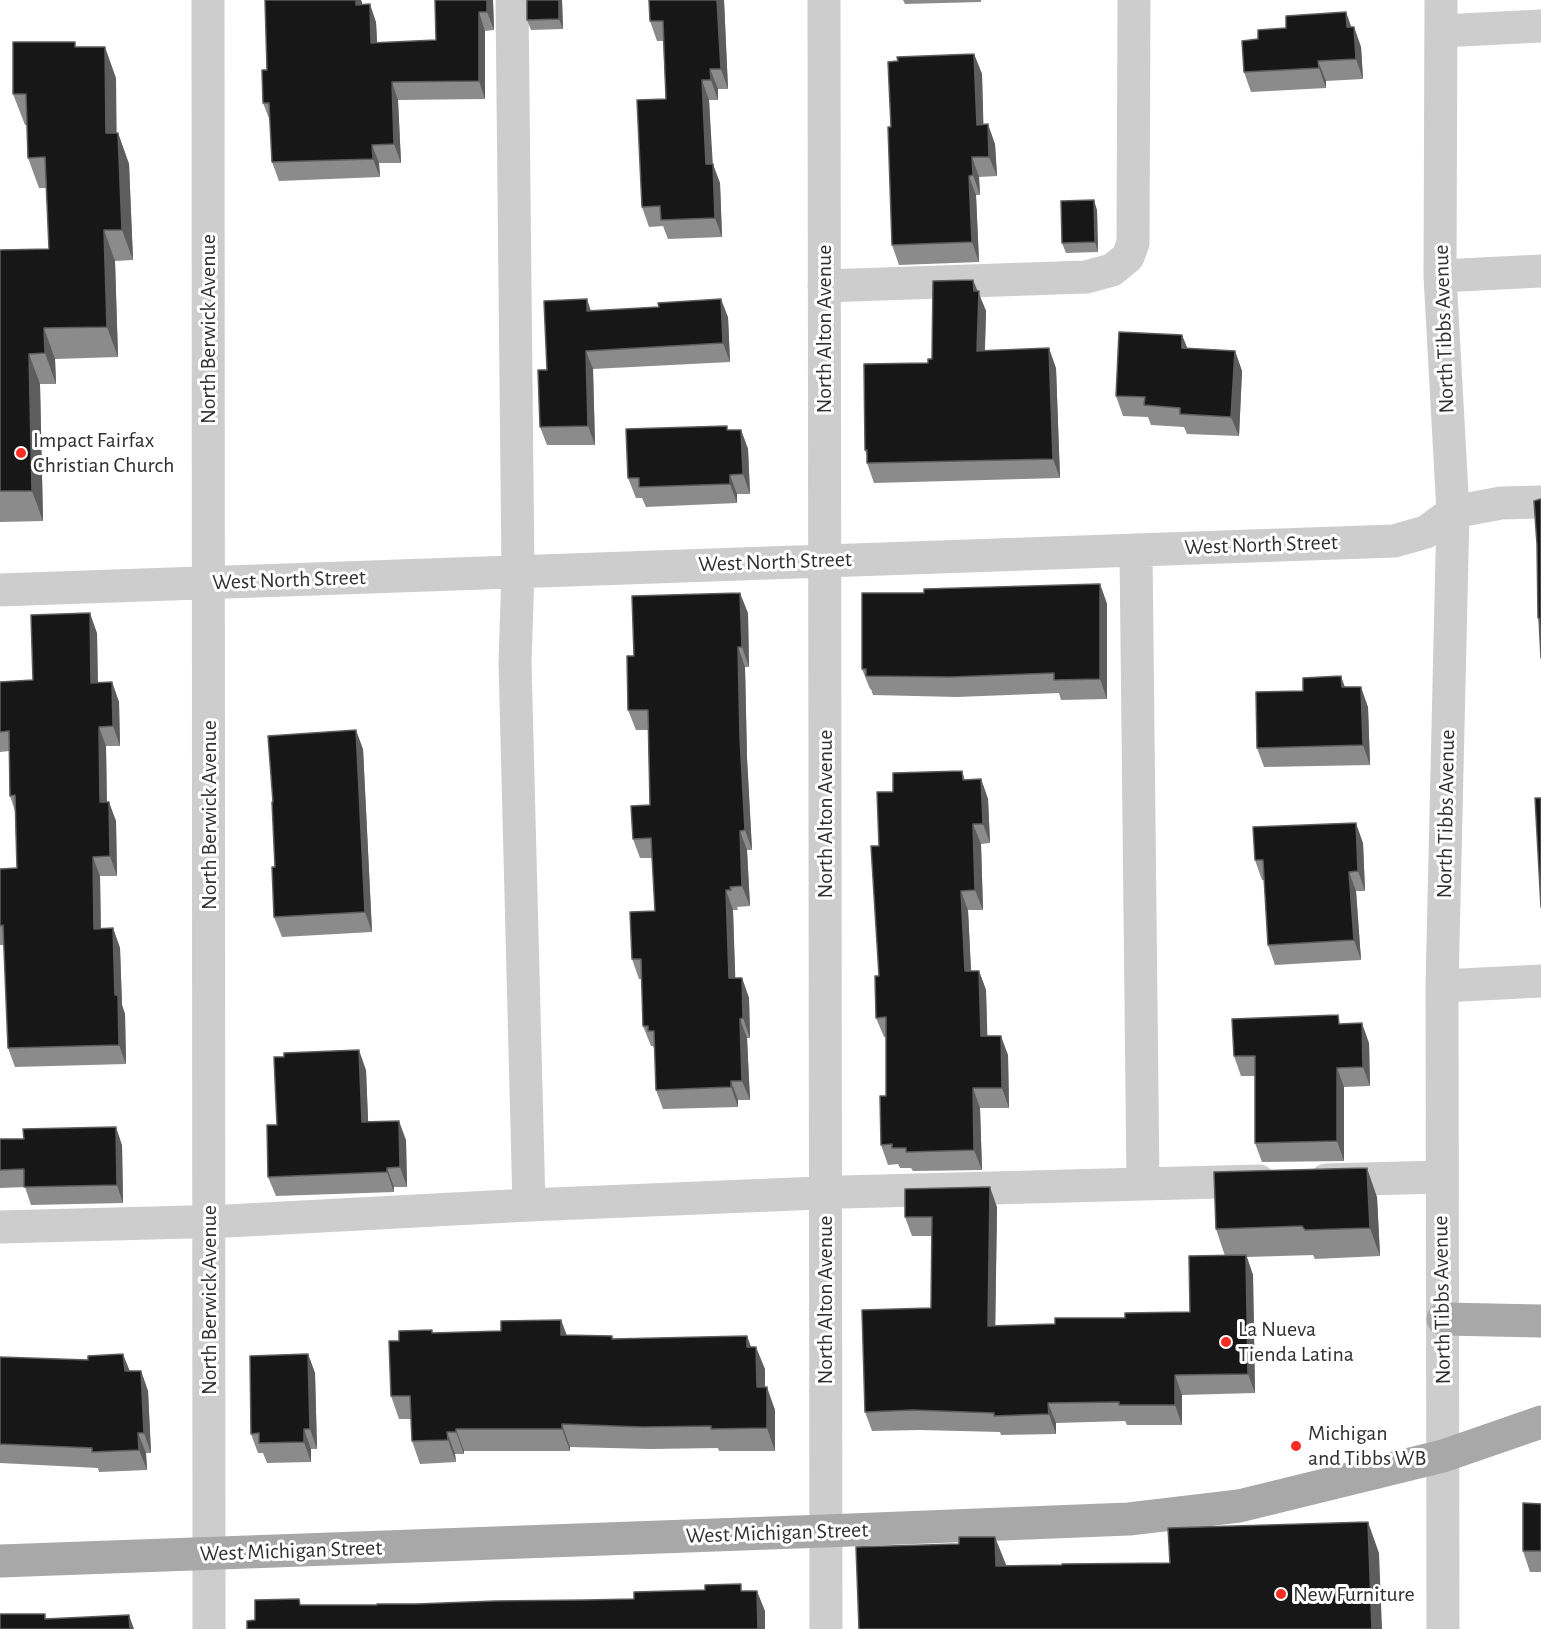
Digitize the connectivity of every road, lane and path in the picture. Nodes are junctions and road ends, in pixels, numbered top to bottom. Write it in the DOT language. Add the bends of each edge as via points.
graph roads {
  1 [pos="208,0"];
  2 [pos="512,0"];
  3 [pos="824,0"];
  4 [pos="1134,0"];
  5 [pos="1441,15"];
  6 [pos="1541,26"];
  7 [pos="1541,270"];
  8 [pos="1440,276"];
  9 [pos="824,286"];
  10 [pos="1541,502"];
  11 [pos="1453,512"];
  12 [pos="1136,550"];
  13 [pos="825,561"];
  14 [pos="518,572"];
  15 [pos="208,583"];
  16 [pos="0,590"];
  17 [pos="1541,981"];
  18 [pos="1442,986"];
  19 [pos="1442,1177"];
  20 [pos="1143,1184"];
  21 [pos="825,1192"];
  22 [pos="529,1205"];
  23 [pos="209,1222"];
  24 [pos="0,1227"];
  25 [pos="1443,1319"];
  26 [pos="1541,1321"];
  27 [pos="1541,1422"];
  28 [pos="1443,1456"];
  29 [pos="825,1532"];
  30 [pos="209,1554"];
  31 [pos="0,1561"];
  32 [pos="209,1629"];
  33 [pos="826,1629"];
  34 [pos="1443,1629"];
  1 -- 15 [label="street, North Berwick Avenue"];
  2 -- 14 [label="street"];
  3 -- 9 [label="street, North Alton Avenue"];
  4 -- 9 [label="street" via="1132,243 1128,257 1112,270 1086,277"];
  5 -- 6 [label="street"];
  5 -- 8 [label="street, North Tibbs Avenue"];
  7 -- 8 [label="street"];
  8 -- 11 [label="street, North Tibbs Avenue"];
  9 -- 13 [label="street, North Alton Avenue"];
  10 -- 11 [label="street, West North Street" via="1501,503"];
  11 -- 12 [label="street, West North Street" via="1426,532 1394,541"];
  11 -- 18 [label="street, North Tibbs Avenue"];
  12 -- 13 [label="street, West North Street"];
  12 -- 20 [label="street"];
  13 -- 14 [label="street, West North Street"];
  13 -- 21 [label="street, North Alton Avenue"];
  14 -- 15 [label="street, West North Street"];
  14 -- 22 [label="street" via="515,662"];
  15 -- 16 [label="street, West North Street"];
  15 -- 23 [label="street, North Berwick Avenue"];
  17 -- 18 [label="street"];
  18 -- 19 [label="street, North Tibbs Avenue"];
  19 -- 20 [label="street"];
  19 -- 25 [label="street, North Tibbs Avenue"];
  20 -- 21 [label="street"];
  21 -- 22 [label="street"];
  21 -- 29 [label="street, North Alton Avenue"];
  22 -- 23 [label="street"];
  23 -- 24 [label="street"];
  23 -- 30 [label="street, North Berwick Avenue"];
  25 -- 26 [label="main road"];
  25 -- 28 [label="street, North Tibbs Avenue"];
  27 -- 28 [label="main road, West Michigan Street"];
  28 -- 29 [label="main road, West Michigan Street" via="1239,1506 1129,1519"];
  28 -- 34 [label="street, North Tibbs Avenue"];
  29 -- 30 [label="main road, West Michigan Street"];
  29 -- 33 [label="street, North Alton Avenue"];
  30 -- 31 [label="main road, West Michigan Street"];
  30 -- 32 [label="street, North Berwick Avenue"];
}
